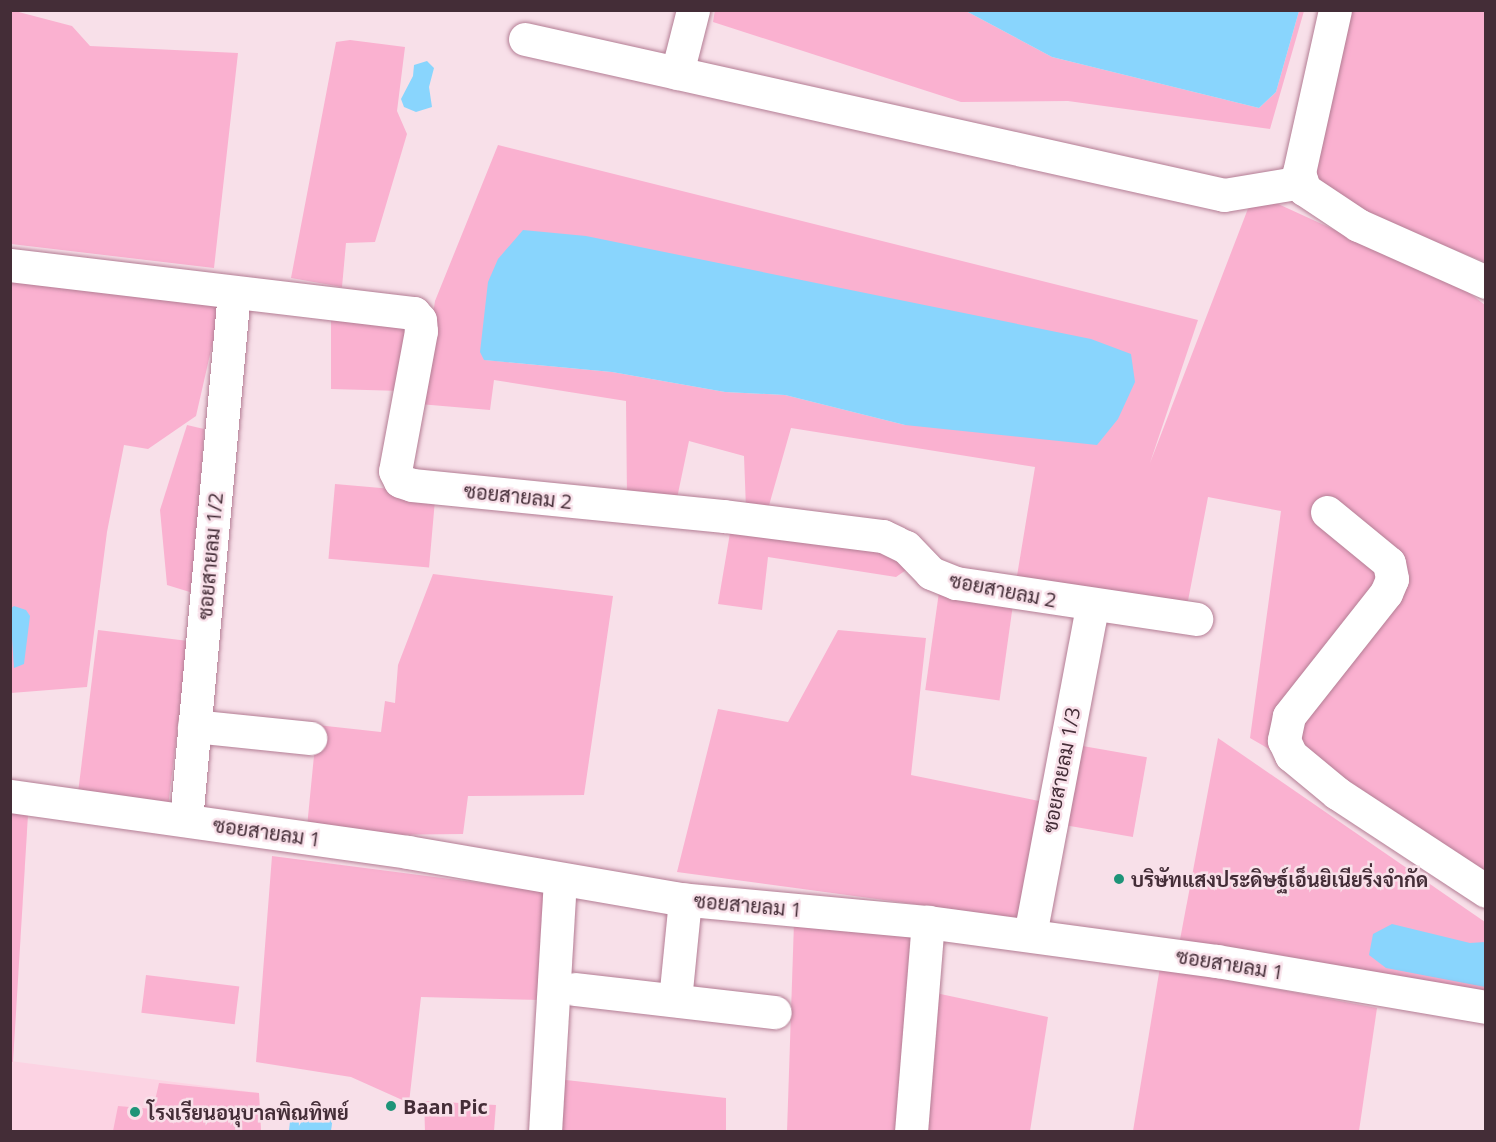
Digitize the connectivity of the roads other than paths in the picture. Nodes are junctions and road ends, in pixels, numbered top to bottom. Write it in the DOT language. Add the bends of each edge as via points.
graph roads {
  1 [pos="693,10"];
  2 [pos="1335,10"];
  3 [pos="525,39"];
  4 [pos="677,73"];
  5 [pos="1302,182"];
  6 [pos="10,265"];
  7 [pos="1485,282"];
  8 [pos="234,292"];
  9 [pos="1327,512"];
  10 [pos="1092,606"];
  11 [pos="1196,619"];
  12 [pos="194,726"];
  13 [pos="310,738"];
  14 [pos="10,796"];
  15 [pos="186,820"];
  16 [pos="560,879"];
  17 [pos="1485,891"];
  18 [pos="685,900"];
  19 [pos="928,922"];
  20 [pos="1030,935"];
  21 [pos="575,989"];
  22 [pos="675,1000"];
  23 [pos="1485,1007"];
  24 [pos="775,1012"];
  25 [pos="545,1131"];
  26 [pos="911,1131"];
  1 -- 4 [label="street"];
  2 -- 5 [label="street" via="1299,172"];
  3 -- 4 [label="street"];
  4 -- 5 [label="street" via="1224,195"];
  5 -- 7 [label="street" via="1320,203 1358,225"];
  6 -- 8 [label="street, ซอยสายลม 2"];
  8 -- 10 [label="street, ซอยสายลม 2" via="414,313 420,320 395,471 400,481 883,536 906,547 942,579"];
  8 -- 12 [label="street, ซอยสายลม 1/2"];
  9 -- 17 [label="street" via="1389,562 1392,579 1386,593 1289,716 1284,740 1291,755 1337,793"];
  10 -- 11 [label="street, ซอยสายลม 2"];
  10 -- 20 [label="street, ซอยสายลม 1/3"];
  12 -- 13 [label="street"];
  12 -- 15 [label="street, ซอยสายลม 1/2"];
  14 -- 15 [label="street, ซอยสายลม 1"];
  15 -- 16 [label="street, ซอยสายลม 1"];
  16 -- 18 [label="street, ซอยสายลม 1"];
  16 -- 25 [label="street"];
  18 -- 19 [label="street, ซอยสายลม 1"];
  18 -- 22 [label="street"];
  19 -- 20 [label="street, ซอยสายลม 1"];
  19 -- 26 [label="street"];
  20 -- 23 [label="street, ซอยสายลม 1" via="1217,961"];
  21 -- 22 [label="street"];
  22 -- 24 [label="street"];
}
